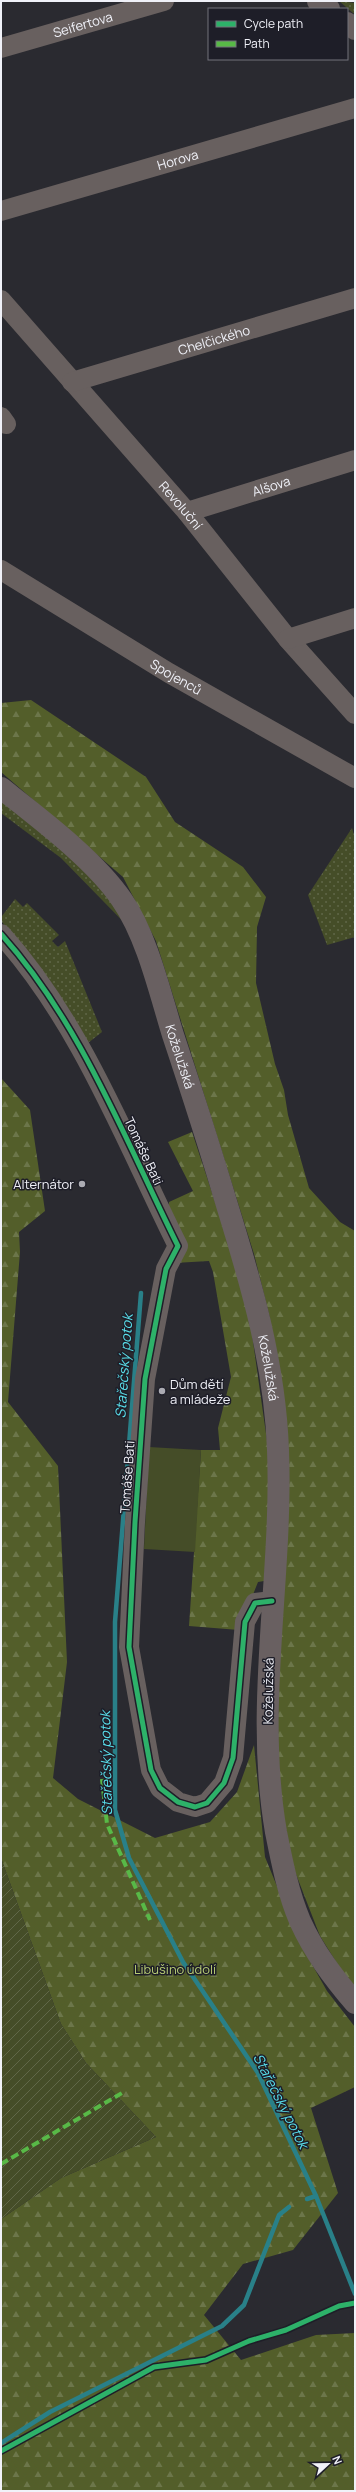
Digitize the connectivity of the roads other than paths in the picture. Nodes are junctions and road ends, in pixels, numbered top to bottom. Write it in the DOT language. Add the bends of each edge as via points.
graph roads {
  1 [pos="164,1"];
  2 [pos="318,1"];
  3 [pos="328,8"];
  4 [pos="1,48"];
  5 [pos="355,108"];
  6 [pos="1,211"];
  7 [pos="355,298"];
  8 [pos="1,301"];
  9 [pos="72,382"];
  10 [pos="355,460"];
  11 [pos="187,512"];
  12 [pos="1,570"];
  13 [pos="355,618"];
  14 [pos="288,639"];
  15 [pos="355,714"];
  16 [pos="355,778"];
  17 [pos="1,788"];
  18 [pos="1,934"];
  19 [pos="272,1601"];
  20 [pos="355,2003"];
  1 -- 4 [label="street, Seifertova"];
  2 -- 3 [label="main road"];
  5 -- 6 [label="street, Horova"];
  7 -- 9 [label="street, Chelčického"];
  8 -- 9 [label="street, Revoluční"];
  9 -- 11 [label="street, Revoluční"];
  10 -- 11 [label="street, Alšova"];
  11 -- 14 [label="street, Revoluční"];
  12 -- 16 [label="street, Spojenců" via="169,673"];
  13 -- 14 [label="street"];
  14 -- 15 [label="street, Revoluční"];
  17 -- 19 [label="main road, Koželužská" via="79,854 125,904 139,933 192,1089 261,1320 271,1372 279,1475"];
  18 -- 19 [label="street, Tomáše Bati" via="29,965 79,1046 112,1108 178,1246 166,1268 145,1379 134,1522 129,1647 151,1770 160,1788 178,1802 195,1807 207,1803 224,1783 234,1758 245,1622 255,1602"];
  19 -- 20 [label="main road, Koželužská" via="267,1744 280,1851 291,1897 310,1941 327,1969"];
}
